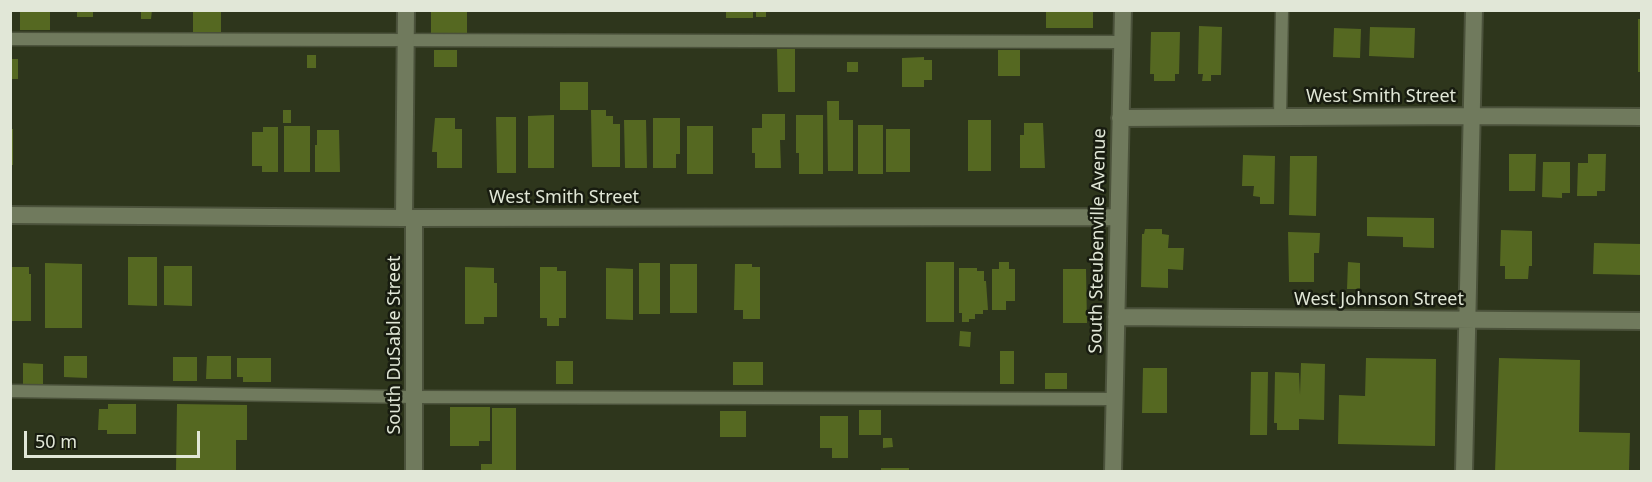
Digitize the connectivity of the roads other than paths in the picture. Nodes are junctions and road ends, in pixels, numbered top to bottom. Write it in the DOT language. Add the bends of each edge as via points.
graph roads {
  1 [pos="406,10"];
  2 [pos="1123,10"];
  3 [pos="1282,10"];
  4 [pos="1474,10"];
  5 [pos="10,39"];
  6 [pos="405,42"];
  7 [pos="1122,42"];
  8 [pos="1472,116"];
  9 [pos="1280,117"];
  10 [pos="1641,117"];
  11 [pos="1120,118"];
  12 [pos="10,215"];
  13 [pos="1118,217"];
  14 [pos="409,218"];
  15 [pos="1116,317"];
  16 [pos="1467,320"];
  17 [pos="1641,321"];
  18 [pos="10,391"];
  19 [pos="415,397"];
  20 [pos="1114,399"];
  21 [pos="414,471"];
  22 [pos="1113,471"];
  23 [pos="1464,471"];
  1 -- 6 [label="street, South DuSable Street"];
  2 -- 7 [label="street, South Steubenville Avenue"];
  3 -- 9 [label="lane"];
  4 -- 8 [label="street"];
  5 -- 6 [label="lane"];
  6 -- 7 [label="lane"];
  6 -- 14 [label="street, South DuSable Street"];
  7 -- 11 [label="street, South Steubenville Avenue"];
  8 -- 9 [label="street, West Smith Street"];
  8 -- 10 [label="street, West Smith Street"];
  8 -- 16 [label="street"];
  9 -- 11 [label="street, West Smith Street"];
  11 -- 13 [label="street, South Steubenville Avenue"];
  12 -- 14 [label="street, West Smith Street"];
  13 -- 14 [label="street, West Smith Street"];
  13 -- 15 [label="street, South Steubenville Avenue"];
  14 -- 19 [label="street, South DuSable Street"];
  15 -- 16 [label="street, West Johnson Street"];
  15 -- 20 [label="street, South Steubenville Avenue"];
  16 -- 17 [label="street, West Johnson Street"];
  16 -- 23 [label="street"];
  18 -- 19 [label="lane"];
  19 -- 20 [label="lane"];
  19 -- 21 [label="street, South DuSable Street"];
  20 -- 22 [label="street, South Steubenville Avenue"];
}
